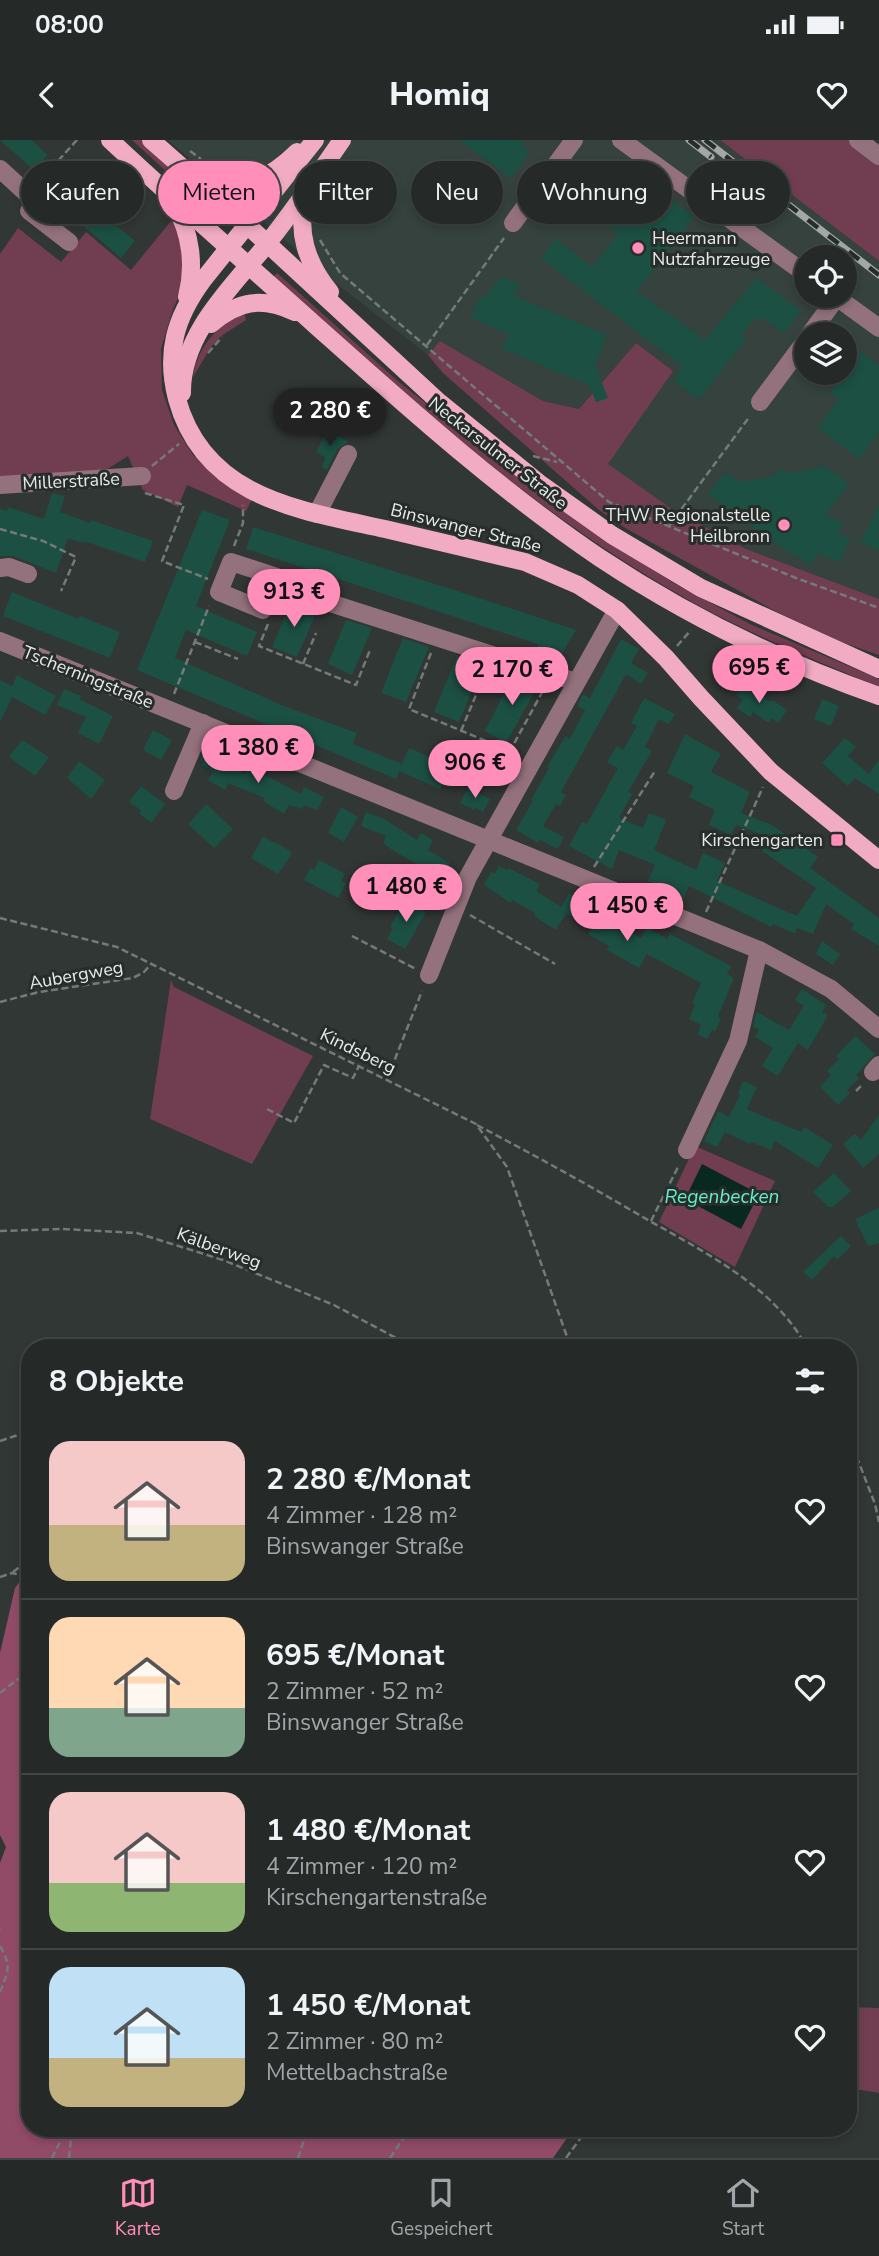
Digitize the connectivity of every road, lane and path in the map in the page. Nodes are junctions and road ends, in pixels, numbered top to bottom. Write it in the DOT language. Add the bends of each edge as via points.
graph roads {
  1 [pos="77,140"];
  2 [pos="110,140"];
  3 [pos="151,140"];
  4 [pos="310,140"];
  5 [pos="315,140"];
  6 [pos="342,140"];
  7 [pos="574,140"];
  8 [pos="621,140"];
  9 [pos="858,140"];
  10 [pos="187,149"];
  11 [pos="879,156"];
  12 [pos="58,161"];
  13 [pos="174,161"];
  14 [pos="203,161"];
  15 [pos="327,161"];
  16 [pos="280,165"];
  17 [pos="0,169"];
  18 [pos="158,185"];
  19 [pos="21,188"];
  20 [pos="294,207"];
  21 [pos="513,223"];
  22 [pos="46,224"];
  23 [pos="183,224"];
  24 [pos="201,224"];
  25 [pos="245,224"];
  26 [pos="303,224"];
  27 [pos="248,227"];
  28 [pos="69,242"];
  29 [pos="304,242"];
  30 [pos="267,244"];
  31 [pos="228,248"];
  32 [pos="247,266"];
  33 [pos="794,266"];
  34 [pos="186,304"];
  35 [pos="851,308"];
  36 [pos="310,320"];
  37 [pos="359,327"];
  38 [pos="879,328"];
  39 [pos="193,340"];
  40 [pos="427,345"];
  41 [pos="794,356"];
  42 [pos="760,402"];
  43 [pos="182,417"];
  44 [pos="190,435"];
  45 [pos="348,454"];
  46 [pos="142,476"];
  47 [pos="0,485"];
  48 [pos="243,504"];
  49 [pos="317,514"];
  50 [pos="669,526"];
  51 [pos="0,529"];
  52 [pos="237,540"];
  53 [pos="0,568"];
  54 [pos="28,574"];
  55 [pos="274,585"];
  56 [pos="61,591"];
  57 [pos="217,592"];
  58 [pos="879,608"];
  59 [pos="617,610"];
  60 [pos="269,621"];
  61 [pos="691,630"];
  62 [pos="316,633"];
  63 [pos="0,641"];
  64 [pos="195,642"];
  65 [pos="370,650"];
  66 [pos="666,658"];
  67 [pos="238,659"];
  68 [pos="428,660"];
  69 [pos="303,664"];
  70 [pos="488,665"];
  71 [pos="879,668"];
  72 [pos="576,682"];
  73 [pos="177,687"];
  74 [pos="545,687"];
  75 [pos="879,696"];
  76 [pos="203,723"];
  77 [pos="461,731"];
  78 [pos="655,771"];
  79 [pos="771,772"];
  80 [pos="174,791"];
  81 [pos="488,840"];
  82 [pos="876,851"];
  83 [pos="587,879"];
  84 [pos="455,907"];
  85 [pos="0,918"];
  86 [pos="701,925"];
  87 [pos="352,936"];
  88 [pos="759,950"];
  89 [pos="152,963"];
  90 [pos="555,964"];
  91 [pos="429,975"];
  92 [pos="0,1002"];
  93 [pos="879,1029"];
  94 [pos="359,1065"];
  95 [pos="387,1079"];
  96 [pos="267,1109"];
  97 [pos="476,1124"];
  98 [pos="687,1150"];
  99 [pos="650,1221"];
  100 [pos="0,1231"];
  101 [pos="398,1339"];
  102 [pos="568,1339"];
  103 [pos="801,1339"];
  104 [pos="21,1434"];
  105 [pos="0,1441"];
  106 [pos="857,1458"];
  107 [pos="879,1522"];
  108 [pos="21,1566"];
  109 [pos="12,1573"];
  110 [pos="21,1575"];
  111 [pos="0,1577"];
  112 [pos="21,1677"];
  113 [pos="0,1693"];
  114 [pos="0,1946"];
  115 [pos="0,1992"];
  116 [pos="62,2137"];
  117 [pos="71,2137"];
  118 [pos="305,2137"];
  119 [pos="404,2137"];
  120 [pos="581,2137"];
  121 [pos="52,2158"];
  122 [pos="69,2158"];
  123 [pos="298,2158"];
  124 [pos="390,2158"];
  125 [pos="566,2158"];
  1 -- 12 [label="path"];
  2 -- 18 [label="main road, Neckarsulmer Straße"];
  3 -- 13 [label="main road, Neckarsulmer Straße"];
  4 -- 16 [label="main road"];
  5 -- 27 [label="main road, Binswanger Straße"];
  6 -- 15 [label="main road, Binswanger Straße"];
  7 -- 21 [label="street"];
  8 -- 33 [label="street"];
  9 -- 11 [label="street"];
  10 -- 14 [label="path"];
  17 -- 19 [label="street"];
  20 -- 30 [label="main road, Binswanger Straße"];
  21 -- 40 [label="path"];
  22 -- 28 [label="street"];
  23 -- 34 [label="main road" via="191,252"];
  24 -- 31 [label="main road, Neckarsulmer Straße"];
  25 -- 27 [label="main road, Neckarsulmer Straße"];
  26 -- 29 [label="main road"];
  27 -- 30 [label="main road, Neckarsulmer Straße"];
  27 -- 31 [label="main road, Binswanger Straße"];
  29 -- 37 [label="main road" via="321,280"];
  29 -- 40 [label="path" via="322,240 340,273"];
  30 -- 32 [label="main road, Binswanger Straße"];
  30 -- 37 [label="main road, Neckarsulmer Straße"];
  31 -- 32 [label="main road, Neckarsulmer Straße"];
  31 -- 34 [label="main road, Binswanger Straße"];
  32 -- 36 [label="main road, Neckarsulmer Straße"];
  32 -- 39 [label="main road, Binswanger Straße"];
  34 -- 43 [label="main road, Binswanger Straße" via="172,358"];
  35 -- 38 [label="street"];
  36 -- 39 [label="main road" via="275,304 246,303"];
  36 -- 75 [label="main road, Neckarsulmer Straße" via="422,421 601,558 671,602 745,640"];
  37 -- 71 [label="main road, Neckarsulmer Straße" via="439,402 612,535 701,588"];
  39 -- 43 [label="main road, Binswanger Straße" via="184,369"];
  40 -- 50 [label="path" via="609,502"];
  41 -- 42 [label="street"];
  42 -- 50 [label="path"];
  43 -- 44 [label="main road, Binswanger Straße"];
  44 -- 46 [label="path"];
  44 -- 49 [label="main road, Binswanger Straße" via="207,458 233,480 273,501"];
  45 -- 49 [label="street"];
  46 -- 47 [label="street, Millerstraße"];
  46 -- 57 [label="path" via="145,492 184,505 162,561"];
  48 -- 52 [label="path"];
  49 -- 59 [label="main road, Binswanger Straße" via="525,562 578,585"];
  50 -- 58 [label="path"];
  51 -- 56 [label="path" via="43,541 76,557"];
  53 -- 54 [label="street"];
  55 -- 57 [label="street" via="263,610"];
  55 -- 57 [label="street" via="277,577 231,562"];
  55 -- 72 [label="street"];
  57 -- 64 [label="path"];
  59 -- 66 [label="main road, Binswanger Straße"];
  59 -- 72 [label="street"];
  60 -- 69 [label="path" via="259,646"];
  61 -- 66 [label="path"];
  62 -- 69 [label="path"];
  63 -- 76 [label="street, Tscherningstraße"];
  64 -- 67 [label="path"];
  64 -- 73 [label="path"];
  65 -- 69 [label="path" via="356,685"];
  66 -- 79 [label="main road, Binswanger Straße"];
  68 -- 77 [label="path" via="409,709"];
  70 -- 77 [label="path"];
  72 -- 81 [label="street"];
  74 -- 77 [label="path" via="510,751"];
  76 -- 80 [label="street"];
  76 -- 81 [label="street, Tscherningstraße"];
  78 -- 83 [label="path"];
  79 -- 82 [label="main road, Binswanger Straße"];
  79 -- 86 [label="path"];
  81 -- 83 [label="street, Tscherningstraße"];
  81 -- 84 [label="street"];
  83 -- 86 [label="street, Tscherningstraße"];
  84 -- 90 [label="path"];
  84 -- 91 [label="street"];
  85 -- 89 [label="path, Kindsberg" via="117,947"];
  86 -- 88 [label="street, Tscherningstraße"];
  87 -- 91 [label="path"];
  88 -- 93 [label="street, Tscherningstraße" via="831,989"];
  88 -- 98 [label="street" via="738,1041"];
  89 -- 92 [label="path, Aubergweg" via="133,978"];
  89 -- 94 [label="path, Kindsberg"];
  91 -- 95 [label="path"];
  94 -- 95 [label="path, Kindsberg"];
  94 -- 96 [label="path" via="353,1078 324,1065 294,1123"];
  95 -- 97 [label="path, Kindsberg"];
  97 -- 99 [label="path"];
  97 -- 102 [label="path, Kindsberg" via="507,1167"];
  98 -- 99 [label="path"];
  99 -- 103 [label="path" via="740,1273 786,1317"];
  100 -- 101 [label="path, Kälberweg" via="63,1228 137,1233 223,1260 334,1305"];
  104 -- 105 [label="path"];
  106 -- 107 [label="path"];
  108 -- 109 [label="path"];
  109 -- 110 [label="path"];
  109 -- 111 [label="path"];
  112 -- 113 [label="path"];
  114 -- 115 [label="path" via="9,1969"];
  116 -- 121 [label="path"];
  117 -- 122 [label="path"];
  118 -- 123 [label="path"];
  119 -- 124 [label="path"];
  120 -- 125 [label="path"];
}
